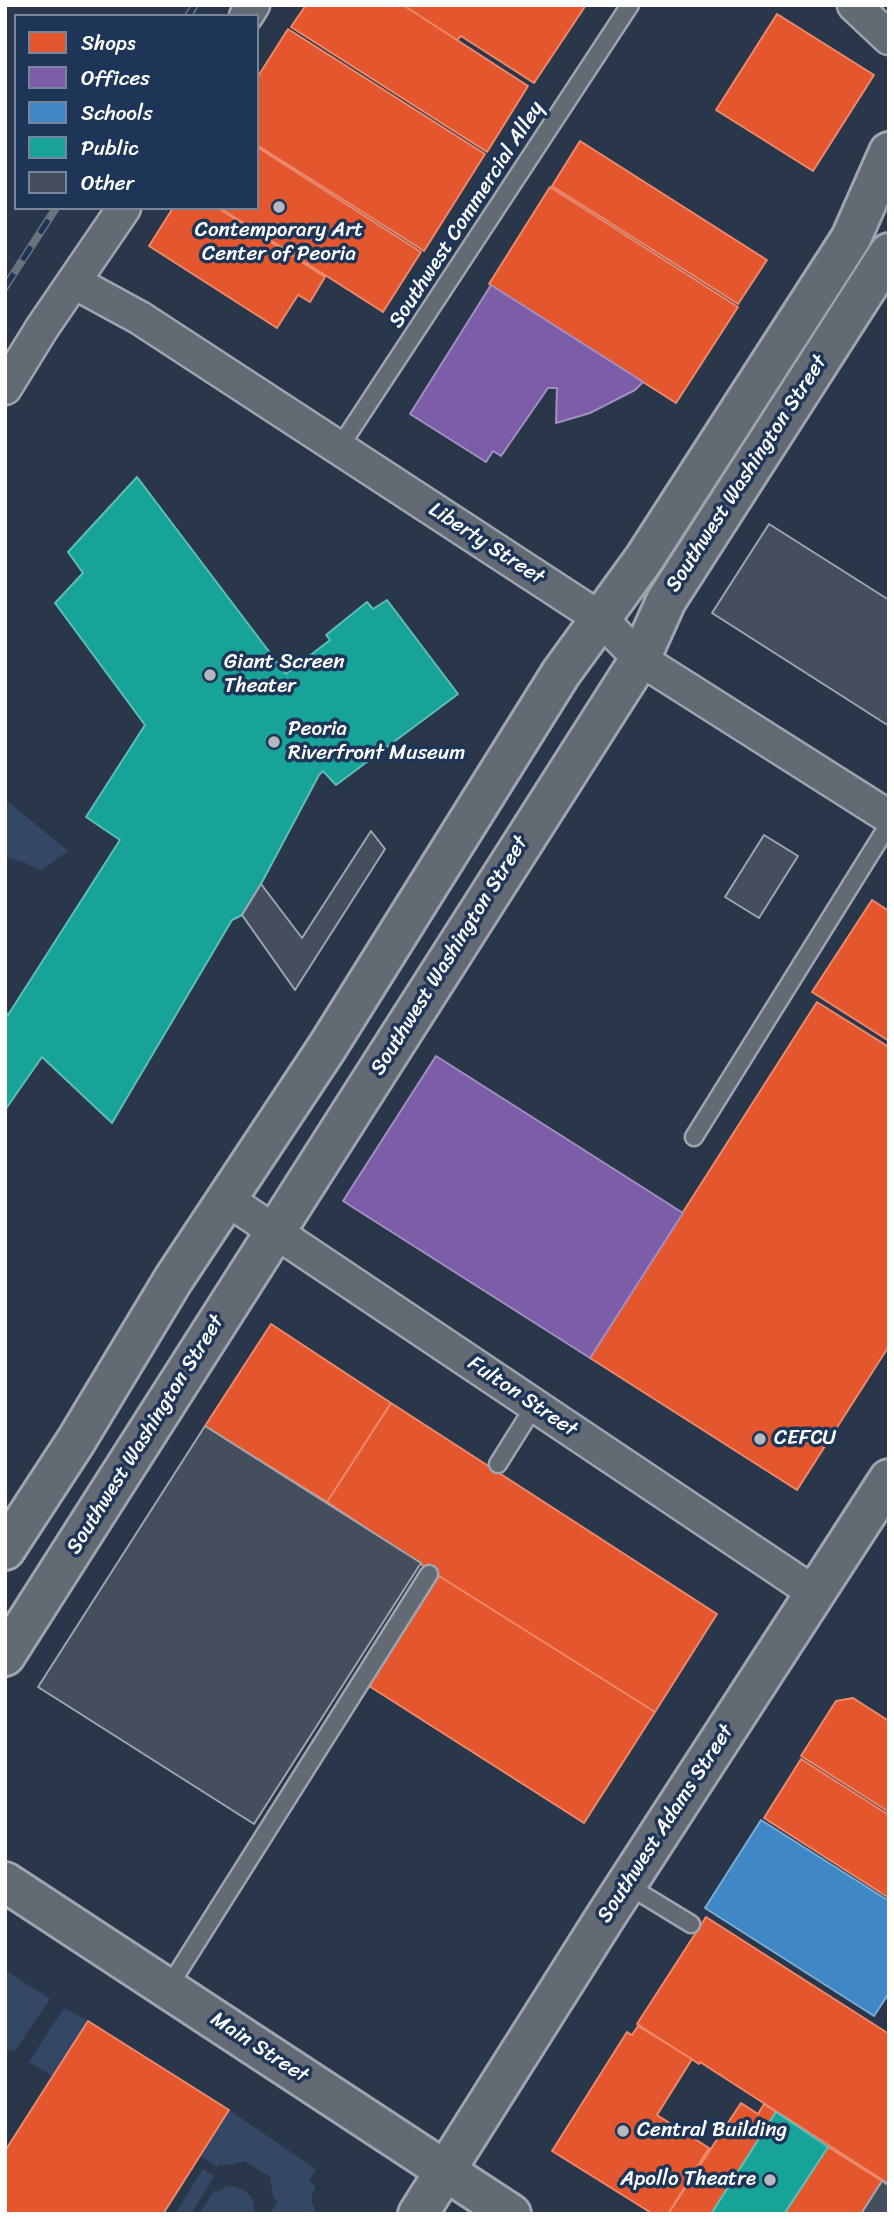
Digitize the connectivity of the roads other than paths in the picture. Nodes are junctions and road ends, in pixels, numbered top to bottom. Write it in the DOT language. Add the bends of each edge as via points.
graph roads {
  1 [pos="630,5"];
  2 [pos="854,5"];
  3 [pos="889,38"];
  4 [pos="889,152"];
  5 [pos="123,210"];
  6 [pos="889,253"];
  7 [pos="74,282"];
  8 [pos="5,388"];
  9 [pos="339,448"];
  10 [pos="601,619"];
  11 [pos="640,659"];
  12 [pos="889,817"];
  13 [pos="889,824"];
  14 [pos="694,1137"];
  15 [pos="228,1200"];
  16 [pos="276,1231"];
  17 [pos="535,1405"];
  18 [pos="498,1464"];
  19 [pos="889,1479"];
  20 [pos="5,1550"];
  21 [pos="429,1574"];
  22 [pos="816,1594"];
  23 [pos="5,1656"];
  24 [pos="5,1882"];
  25 [pos="627,1885"];
  26 [pos="691,1924"];
  27 [pos="168,1988"];
  28 [pos="446,2170"];
  29 [pos="418,2214"];
  30 [pos="512,2214"];
  1 -- 9 [label="lane, Southwest Commercial Alley"];
  2 -- 3 [label="street"];
  4 -- 10 [label="street, Southwest Washington Street" via="852,238"];
  5 -- 7 [label="street"];
  6 -- 11 [label="street, Southwest Washington Street" via="666,601"];
  7 -- 8 [label="street"];
  7 -- 9 [label="street, Liberty Street" via="140,318"];
  9 -- 10 [label="street, Liberty Street"];
  10 -- 11 [label="street, Liberty Street"];
  10 -- 15 [label="street, Southwest Washington Street" via="561,674"];
  11 -- 12 [label="street, Liberty Street"];
  11 -- 16 [label="street, Southwest Washington Street"];
  13 -- 14 [label="lane"];
  15 -- 16 [label="street, Fulton Street"];
  15 -- 20 [label="street, Southwest Washington Street"];
  16 -- 17 [label="street, Fulton Street"];
  16 -- 23 [label="street, Southwest Washington Street"];
  17 -- 18 [label="lane"];
  17 -- 22 [label="street, Fulton Street"];
  19 -- 22 [label="street, Southwest Adams Street"];
  21 -- 27 [label="lane"];
  22 -- 25 [label="street, Southwest Adams Street"];
  24 -- 27 [label="street, Main Street"];
  25 -- 26 [label="lane"];
  25 -- 28 [label="street, Southwest Adams Street"];
  27 -- 28 [label="street, Main Street"];
  28 -- 29 [label="street, Southwest Adams Street"];
  28 -- 30 [label="street, Main Street"];
}
